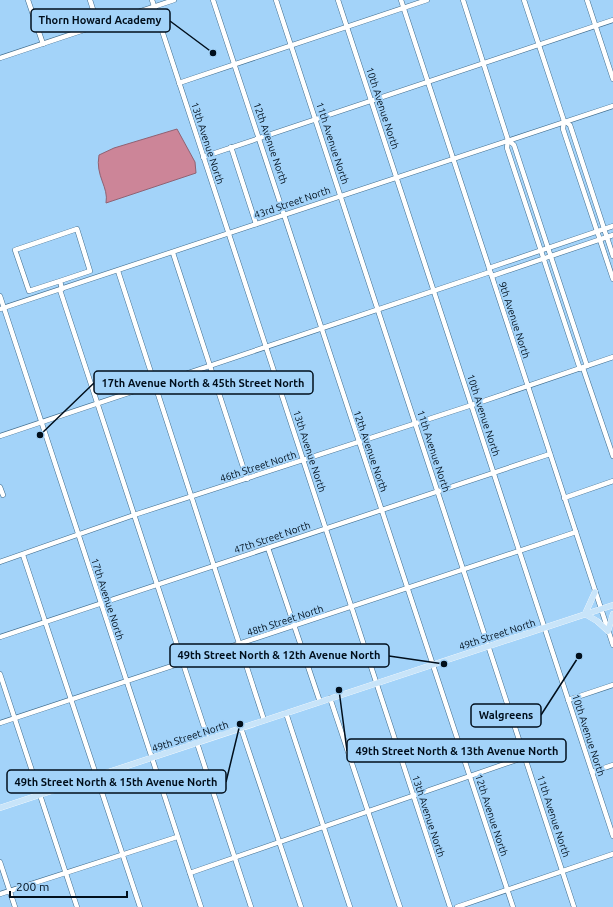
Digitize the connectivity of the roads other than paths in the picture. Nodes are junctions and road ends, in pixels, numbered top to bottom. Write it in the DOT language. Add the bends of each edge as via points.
graph roads {
  1 [pos="28,0"];
  2 [pos="90,0"];
  3 [pos="152,0"];
  4 [pos="174,0"];
  5 [pos="214,0"];
  6 [pos="276,0"];
  7 [pos="338,0"];
  8 [pos="401,0"];
  9 [pos="427,0"];
  10 [pos="463,0"];
  11 [pos="524,0"];
  12 [pos="587,0"];
  13 [pos="154,6"];
  14 [pos="404,8"];
  15 [pos="613,20"];
  16 [pos="98,25"];
  17 [pos="347,26"];
  18 [pos="596,26"];
  19 [pos="43,44"];
  20 [pos="291,45"];
  21 [pos="539,46"];
  22 [pos="0,58"];
  23 [pos="234,63"];
  24 [pos="484,64"];
  25 [pos="613,79"];
  26 [pos="427,82"];
  27 [pos="179,83"];
  28 [pos="372,102"];
  29 [pos="613,106"];
  30 [pos="315,120"];
  31 [pos="564,121"];
  32 [pos="260,138"];
  33 [pos="508,140"];
  34 [pos="231,147"];
  35 [pos="203,156"];
  36 [pos="453,159"];
  37 [pos="396,176"];
  38 [pos="340,195"];
  39 [pos="286,214"];
  40 [pos="256,224"];
  41 [pos="613,226"];
  42 [pos="604,229"];
  43 [pos="597,232"];
  44 [pos="228,233"];
  45 [pos="613,235"];
  46 [pos="607,237"];
  47 [pos="600,240"];
  48 [pos="548,248"];
  49 [pos="540,251"];
  50 [pos="173,253"];
  51 [pos="551,256"];
  52 [pos="613,256"];
  53 [pos="543,258"];
  54 [pos="118,271"];
  55 [pos="491,272"];
  56 [pos="613,279"];
  57 [pos="60,281"];
  58 [pos="61,289"];
  59 [pos="434,291"];
  60 [pos="0,296"];
  61 [pos="2,309"];
  62 [pos="377,310"];
  63 [pos="321,329"];
  64 [pos="265,346"];
  65 [pos="613,357"];
  66 [pos="209,365"];
  67 [pos="583,368"];
  68 [pos="153,384"];
  69 [pos="527,386"];
  70 [pos="98,402"];
  71 [pos="472,406"];
  72 [pos="42,422"];
  73 [pos="415,424"];
  74 [pos="0,436"];
  75 [pos="359,442"];
  76 [pos="550,454"];
  77 [pos="613,456"];
  78 [pos="304,460"];
  79 [pos="494,473"];
  80 [pos="247,479"];
  81 [pos="613,481"];
  82 [pos="0,487"];
  83 [pos="438,492"];
  84 [pos="2,495"];
  85 [pos="191,497"];
  86 [pos="564,498"];
  87 [pos="382,510"];
  88 [pos="134,515"];
  89 [pos="326,529"];
  90 [pos="576,532"];
  91 [pos="78,536"];
  92 [pos="268,548"];
  93 [pos="519,551"];
  94 [pos="23,555"];
  95 [pos="0,562"];
  96 [pos="213,566"];
  97 [pos="463,570"];
  98 [pos="156,585"];
  99 [pos="407,588"];
  100 [pos="595,592"];
  101 [pos="100,604"];
  102 [pos="613,605"];
  103 [pos="352,607"];
  104 [pos="601,609"];
  105 [pos="585,614"];
  106 [pos="613,614"];
  107 [pos="45,622"];
  108 [pos="295,626"];
  109 [pos="544,627"];
  110 [pos="608,631"];
  111 [pos="0,637"];
  112 [pos="239,644"];
  113 [pos="613,645"];
  114 [pos="488,646"];
  115 [pos="183,663"];
  116 [pos="433,664"];
  117 [pos="0,674"];
  118 [pos="126,681"];
  119 [pos="376,683"];
  120 [pos="613,685"];
  121 [pos="330,698"];
  122 [pos="71,700"];
  123 [pos="568,700"];
  124 [pos="320,702"];
  125 [pos="286,713"];
  126 [pos="15,718"];
  127 [pos="264,720"];
  128 [pos="0,723"];
  129 [pos="241,728"];
  130 [pos="208,739"];
  131 [pos="198,742"];
  132 [pos="525,757"];
  133 [pos="151,758"];
  134 [pos="613,765"];
  135 [pos="592,772"];
  136 [pos="96,776"];
  137 [pos="469,777"];
  138 [pos="40,795"];
  139 [pos="414,796"];
  140 [pos="0,808"];
  141 [pos="368,812"];
  142 [pos="322,827"];
  143 [pos="613,836"];
  144 [pos="177,837"];
  145 [pos="280,842"];
  146 [pos="122,854"];
  147 [pos="613,854"];
  148 [pos="235,858"];
  149 [pos="0,862"];
  150 [pos="562,870"];
  151 [pos="66,873"];
  152 [pos="190,873"];
  153 [pos="507,890"];
  154 [pos="10,891"];
  155 [pos="0,894"];
  156 [pos="15,907"];
  157 [pos="77,907"];
  158 [pos="140,907"];
  159 [pos="201,907"];
  160 [pos="251,907"];
  161 [pos="301,907"];
  162 [pos="350,907"];
  163 [pos="400,907"];
  164 [pos="450,907"];
  165 [pos="457,907"];
  166 [pos="513,907"];
  167 [pos="574,907"];
  1 -- 19 [label="street"];
  2 -- 16 [label="street"];
  3 -- 13 [label="street, 13th Avenue North"];
  4 -- 13 [label="street"];
  5 -- 23 [label="street, 12th Avenue North"];
  6 -- 20 [label="street, 11th Avenue North"];
  7 -- 17 [label="street, 10th Avenue North"];
  8 -- 14 [label="street, 9th Avenue North"];
  9 -- 14 [label="street"];
  10 -- 24 [label="street"];
  11 -- 21 [label="street"];
  12 -- 18 [label="street"];
  13 -- 16 [label="street"];
  13 -- 27 [label="street, 13th Avenue North"];
  14 -- 17 [label="street"];
  14 -- 26 [label="street, 9th Avenue North"];
  15 -- 18 [label="street"];
  16 -- 19 [label="street"];
  17 -- 20 [label="street"];
  17 -- 28 [label="street, 10th Avenue North"];
  18 -- 21 [label="street"];
  18 -- 25 [label="street"];
  19 -- 22 [label="street"];
  20 -- 23 [label="street"];
  20 -- 30 [label="street, 11th Avenue North"];
  21 -- 24 [label="street"];
  21 -- 31 [label="street"];
  23 -- 27 [label="street"];
  23 -- 32 [label="street, 12th Avenue North"];
  24 -- 26 [label="street"];
  24 -- 33 [label="street"];
  26 -- 28 [label="street"];
  26 -- 36 [label="street, 9th Avenue North"];
  27 -- 35 [label="street, 13th Avenue North"];
  28 -- 30 [label="street"];
  28 -- 37 [label="street, 10th Avenue North"];
  29 -- 31 [label="street, 43rd Street North"];
  30 -- 32 [label="street"];
  30 -- 38 [label="street, 11th Avenue North"];
  31 -- 33 [label="street, 43rd Street North"];
  31 -- 42 [label="street" via="570,125"];
  31 -- 43 [label="street" via="563,129"];
  32 -- 34 [label="street"];
  32 -- 39 [label="street, 12th Avenue North"];
  33 -- 36 [label="street, 43rd Street North"];
  33 -- 48 [label="street" via="514,145"];
  33 -- 49 [label="street" via="507,148"];
  34 -- 35 [label="street"];
  34 -- 40 [label="street"];
  35 -- 44 [label="street, 13th Avenue North"];
  36 -- 37 [label="street, 43rd Street North"];
  36 -- 55 [label="street, 9th Avenue North"];
  37 -- 38 [label="street, 43rd Street North"];
  37 -- 59 [label="street, 10th Avenue North"];
  38 -- 39 [label="street, 43rd Street North"];
  38 -- 62 [label="street, 11th Avenue North"];
  39 -- 40 [label="street, 43rd Street North"];
  39 -- 63 [label="street, 12th Avenue North"];
  40 -- 44 [label="street, 43rd Street North"];
  41 -- 42 [label="street"];
  42 -- 43 [label="street"];
  42 -- 46 [label="street"];
  43 -- 47 [label="street"];
  43 -- 48 [label="street"];
  44 -- 50 [label="street, 43rd Street North"];
  44 -- 64 [label="street, 13th Avenue North"];
  45 -- 46 [label="street"];
  46 -- 47 [label="street"];
  46 -- 52 [label="street"];
  47 -- 51 [label="street"];
  47 -- 56 [label="street"];
  48 -- 49 [label="street"];
  48 -- 51 [label="street"];
  49 -- 53 [label="street"];
  49 -- 55 [label="street"];
  50 -- 54 [label="street, 43rd Street North"];
  50 -- 66 [label="street"];
  51 -- 53 [label="street"];
  51 -- 67 [label="street"];
  53 -- 55 [label="street"];
  53 -- 67 [label="street"];
  54 -- 58 [label="street, 43rd Street North"];
  54 -- 68 [label="street"];
  55 -- 59 [label="street"];
  55 -- 69 [label="street, 9th Avenue North"];
  57 -- 57 [label="street" via="29,291 15,250 77,229 90,271"];
  57 -- 58 [label="street"];
  58 -- 61 [label="street, 43rd Street North"];
  58 -- 70 [label="street"];
  59 -- 62 [label="street"];
  59 -- 71 [label="street, 10th Avenue North"];
  60 -- 61 [label="street, 17th Avenue North"];
  61 -- 72 [label="street, 17th Avenue North"];
  62 -- 63 [label="street"];
  62 -- 73 [label="street, 11th Avenue North"];
  63 -- 64 [label="street"];
  63 -- 75 [label="street, 12th Avenue North"];
  64 -- 66 [label="street"];
  64 -- 78 [label="street, 13th Avenue North"];
  65 -- 67 [label="street, 46th Street North"];
  66 -- 68 [label="street"];
  66 -- 80 [label="street"];
  67 -- 69 [label="street, 46th Street North"];
  67 -- 77 [label="street"];
  68 -- 70 [label="street"];
  68 -- 85 [label="street"];
  69 -- 71 [label="street, 46th Street North"];
  69 -- 76 [label="street, 9th Avenue North"];
  70 -- 72 [label="street"];
  70 -- 88 [label="street"];
  71 -- 73 [label="street, 46th Street North"];
  71 -- 79 [label="street, 10th Avenue North"];
  72 -- 74 [label="street"];
  72 -- 91 [label="street, 17th Avenue North"];
  73 -- 75 [label="street, 46th Street North"];
  73 -- 83 [label="street, 11th Avenue North"];
  75 -- 78 [label="street, 46th Street North"];
  75 -- 87 [label="street, 12th Avenue North"];
  76 -- 79 [label="street, 47th Street North"];
  76 -- 86 [label="street, 9th Avenue North"];
  78 -- 80 [label="street, 46th Street North"];
  78 -- 89 [label="street, 13th Avenue North"];
  79 -- 83 [label="street, 47th Street North"];
  79 -- 93 [label="street, 10th Avenue North"];
  80 -- 85 [label="street, 46th Street North"];
  81 -- 86 [label="street"];
  82 -- 84 [label="street"];
  83 -- 87 [label="street, 47th Street North"];
  83 -- 97 [label="street, 11th Avenue North"];
  85 -- 88 [label="street, 46th Street North"];
  85 -- 96 [label="street"];
  86 -- 90 [label="street, 9th Avenue North"];
  87 -- 89 [label="street, 47th Street North"];
  87 -- 99 [label="street, 12th Avenue North"];
  88 -- 91 [label="street, 46th Street North"];
  88 -- 98 [label="street"];
  89 -- 92 [label="street, 47th Street North"];
  89 -- 103 [label="street, 13th Avenue North"];
  90 -- 93 [label="street, 48th Street North"];
  90 -- 100 [label="street, 9th Avenue North"];
  91 -- 94 [label="street, 46th Street North"];
  91 -- 101 [label="street, 17th Avenue North"];
  92 -- 96 [label="street, 47th Street North"];
  92 -- 108 [label="street"];
  93 -- 97 [label="street, 48th Street North"];
  93 -- 109 [label="street, 10th Avenue North"];
  94 -- 95 [label="street, 46th Street North"];
  94 -- 107 [label="street"];
  96 -- 98 [label="street, 47th Street North"];
  96 -- 112 [label="street"];
  97 -- 99 [label="street, 48th Street North"];
  97 -- 114 [label="street, 11th Avenue North"];
  98 -- 101 [label="street, 47th Street North"];
  98 -- 115 [label="street"];
  99 -- 103 [label="street, 48th Street North"];
  99 -- 116 [label="street, 12th Avenue North"];
  100 -- 104 [label="street, 9th Avenue North"];
  100 -- 105 [label="main road"];
  101 -- 107 [label="street, 47th Street North"];
  101 -- 118 [label="street, 17th Avenue North"];
  102 -- 104 [label="main road, 49th Street North"];
  103 -- 108 [label="street, 48th Street North"];
  103 -- 119 [label="street, 13th Avenue North"];
  104 -- 105 [label="main road, 49th Street North"];
  104 -- 110 [label="street, 9th Avenue North"];
  105 -- 109 [label="main road, 49th Street North"];
  105 -- 110 [label="main road"];
  106 -- 110 [label="main road"];
  107 -- 111 [label="street, 47th Street North"];
  107 -- 122 [label="street"];
  108 -- 112 [label="street, 48th Street North"];
  108 -- 124 [label="street"];
  109 -- 114 [label="main road, 49th Street North"];
  109 -- 123 [label="street, 10th Avenue North"];
  110 -- 113 [label="street, 9th Avenue North"];
  112 -- 115 [label="street, 48th Street North"];
  112 -- 127 [label="street"];
  114 -- 116 [label="main road, 49th Street North"];
  114 -- 132 [label="street, 11th Avenue North"];
  115 -- 118 [label="street, 48th Street North"];
  115 -- 130 [label="street"];
  116 -- 119 [label="main road, 49th Street North"];
  116 -- 137 [label="street, 12th Avenue North"];
  117 -- 126 [label="street"];
  118 -- 122 [label="street, 48th Street North"];
  118 -- 133 [label="street, 17th Avenue North"];
  119 -- 121 [label="main road, 49th Street North"];
  119 -- 139 [label="street, 13th Avenue North"];
  120 -- 123 [label="street"];
  121 -- 124 [label="main road, 49th Street North"];
  121 -- 141 [label="street"];
  122 -- 126 [label="street, 48th Street North"];
  122 -- 136 [label="street"];
  123 -- 135 [label="street, 10th Avenue North"];
  124 -- 125 [label="main road, 49th Street North"];
  125 -- 127 [label="main road, 49th Street North"];
  125 -- 142 [label="street"];
  126 -- 128 [label="street, 48th Street North"];
  126 -- 138 [label="street"];
  127 -- 129 [label="main road, 49th Street North"];
  129 -- 130 [label="main road, 49th Street North"];
  129 -- 145 [label="street"];
  130 -- 131 [label="main road, 49th Street North"];
  131 -- 133 [label="main road, 49th Street North"];
  131 -- 148 [label="street"];
  132 -- 137 [label="street"];
  132 -- 150 [label="street, 11th Avenue North"];
  133 -- 136 [label="main road, 49th Street North"];
  133 -- 144 [label="street, 17th Avenue North"];
  134 -- 135 [label="street"];
  135 -- 143 [label="street, 10th Avenue North"];
  136 -- 138 [label="main road, 49th Street North"];
  136 -- 146 [label="street"];
  137 -- 139 [label="street"];
  137 -- 153 [label="street, 12th Avenue North"];
  138 -- 140 [label="main road, 49th Street North"];
  138 -- 151 [label="street"];
  139 -- 141 [label="street"];
  139 -- 164 [label="street, 13th Avenue North"];
  141 -- 142 [label="street"];
  141 -- 163 [label="street"];
  142 -- 145 [label="street"];
  142 -- 162 [label="street"];
  144 -- 146 [label="street"];
  144 -- 152 [label="street, 17th Avenue North"];
  145 -- 148 [label="street"];
  145 -- 161 [label="street"];
  146 -- 151 [label="street"];
  146 -- 158 [label="street"];
  147 -- 150 [label="street"];
  148 -- 152 [label="street"];
  148 -- 160 [label="street"];
  149 -- 154 [label="street"];
  150 -- 153 [label="street"];
  150 -- 167 [label="street, 11th Avenue North"];
  151 -- 154 [label="street"];
  151 -- 157 [label="street"];
  152 -- 159 [label="street, 17th Avenue North"];
  153 -- 165 [label="street"];
  153 -- 166 [label="street, 12th Avenue North"];
  154 -- 155 [label="street"];
  154 -- 156 [label="street"];
}
